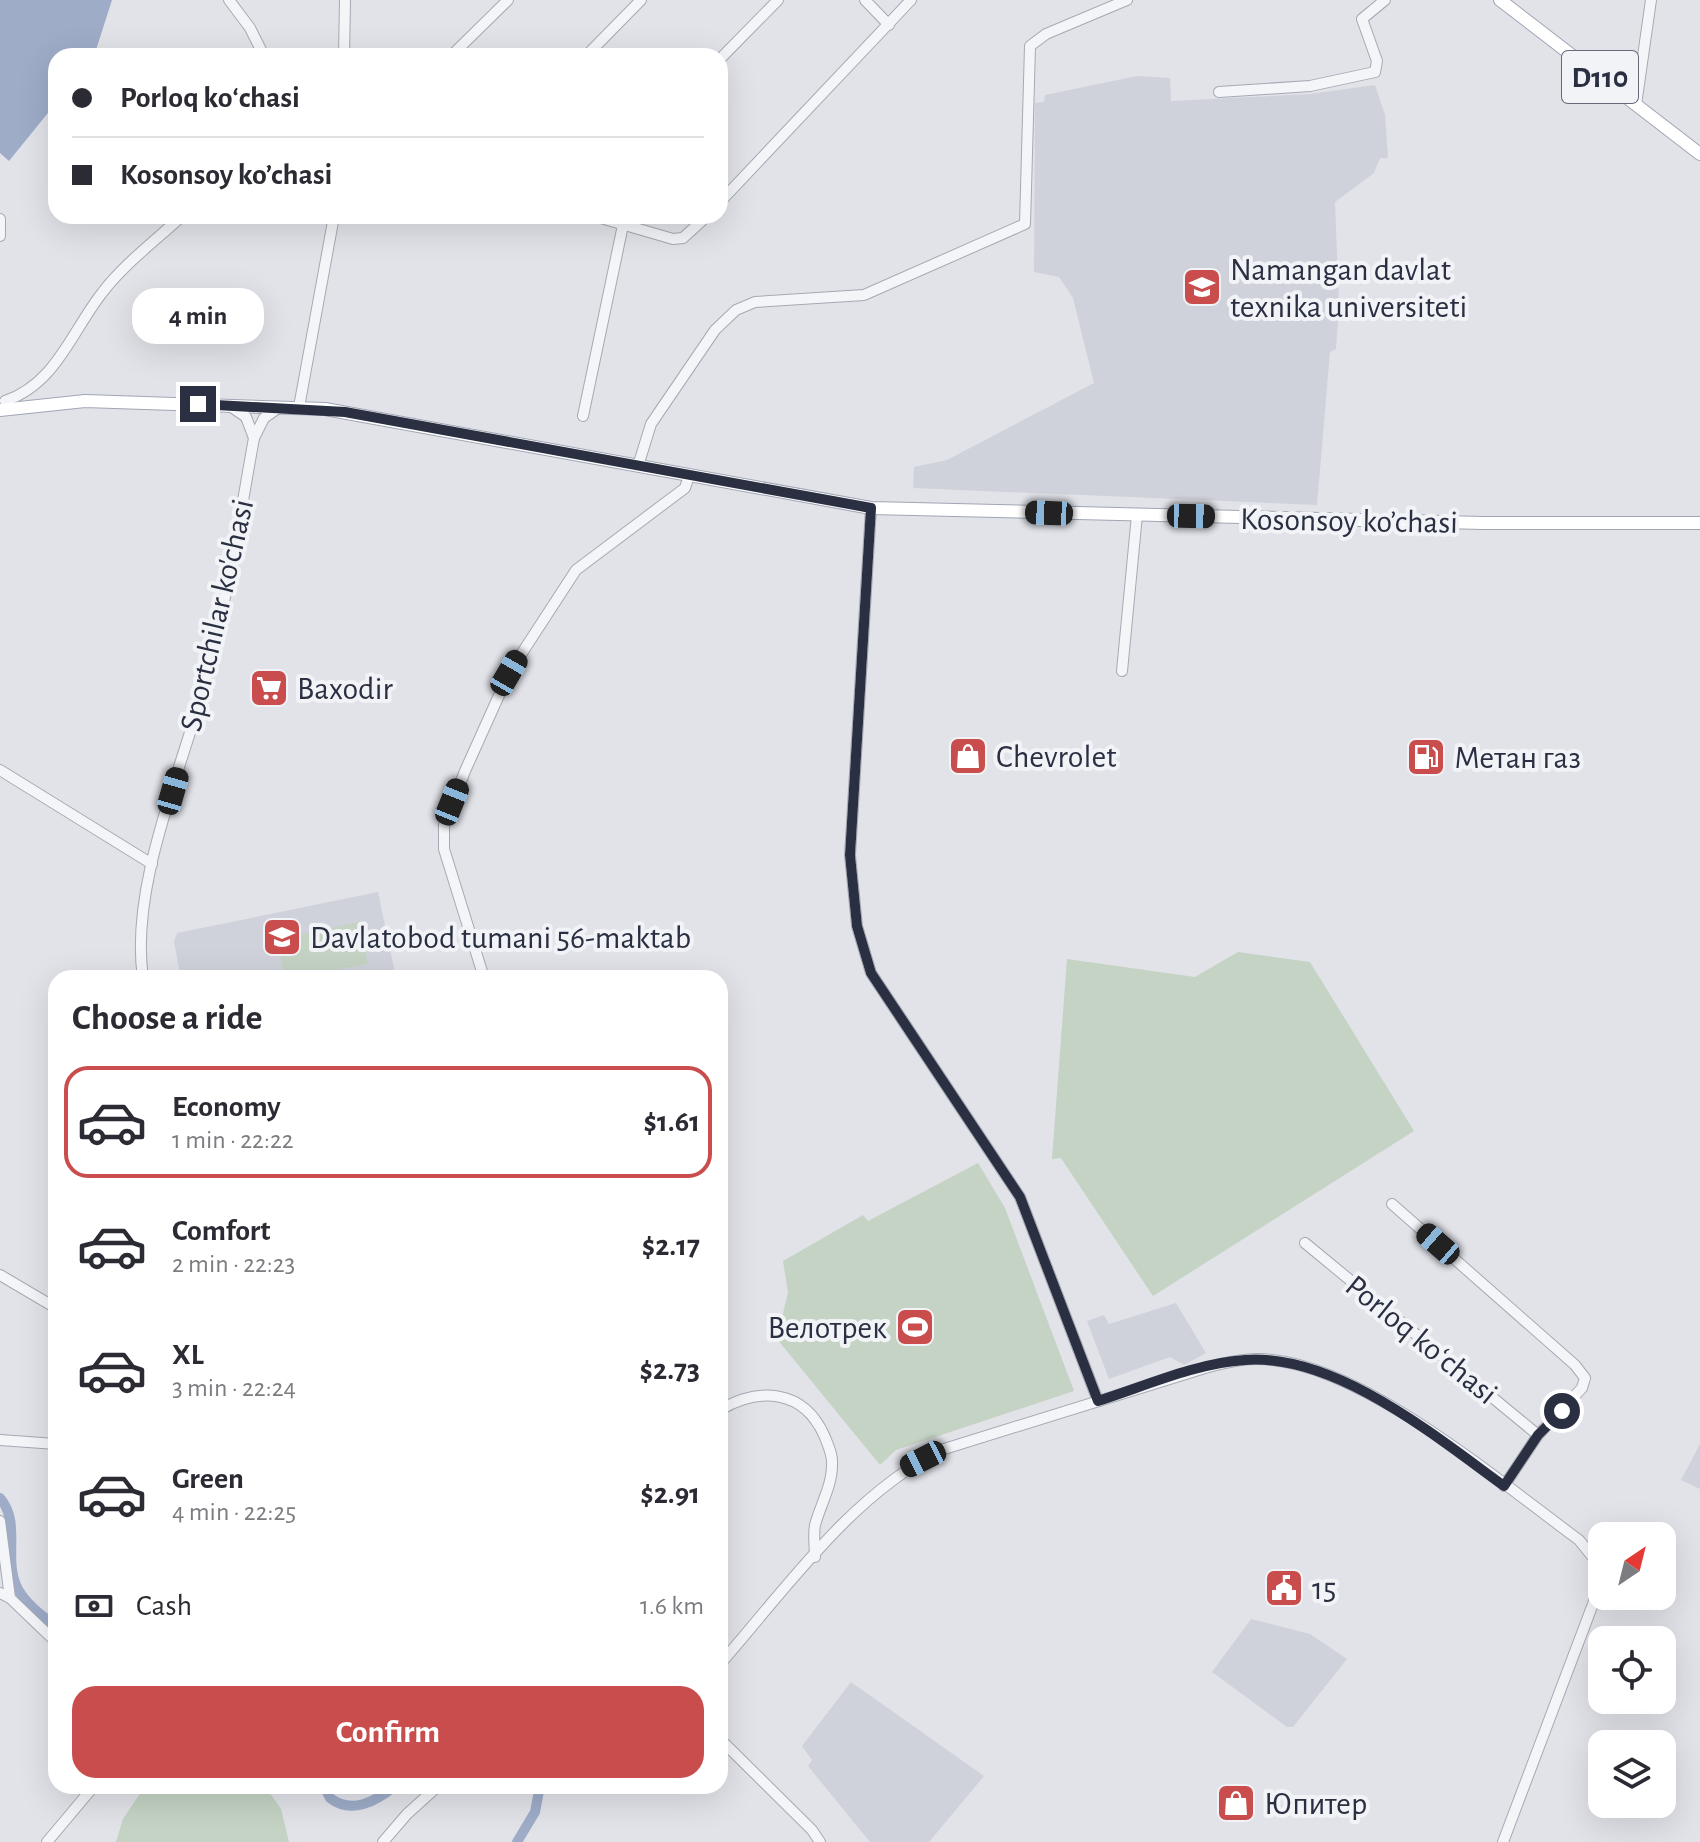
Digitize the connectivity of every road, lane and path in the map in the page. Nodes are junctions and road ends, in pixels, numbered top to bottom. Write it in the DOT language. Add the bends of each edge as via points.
graph roads {
  1 [pos="229,0"];
  2 [pos="345,0"];
  3 [pos="508,0"];
  4 [pos="641,0"];
  5 [pos="778,0"];
  6 [pos="865,0"];
  7 [pos="911,0"];
  8 [pos="1385,0"];
  9 [pos="1500,0"];
  10 [pos="1651,0"];
  11 [pos="1120,1"];
  12 [pos="889,25"];
  13 [pos="260,48"];
  14 [pos="344,48"];
  15 [pos="459,48"];
  16 [pos="594,48"];
  17 [pos="728,51"];
  18 [pos="1219,92"];
  19 [pos="1636,105"];
  20 [pos="1700,154"];
  21 [pos="728,194"];
  22 [pos="0,219"];
  23 [pos="173,224"];
  24 [pos="333,224"];
  25 [pos="620,224"];
  26 [pos="698,224"];
  27 [pos="623,225"];
  28 [pos="0,236"];
  29 [pos="2,403"];
  30 [pos="228,405"];
  31 [pos="280,407"];
  32 [pos="299,407"];
  33 [pos="583,416"];
  34 [pos="254,438"];
  35 [pos="638,466"];
  36 [pos="689,476"];
  37 [pos="871,508"];
  38 [pos="1137,515"];
  39 [pos="1700,523"];
  40 [pos="1122,671"];
  41 [pos="0,770"];
  42 [pos="152,864"];
  43 [pos="143,970"];
  44 [pos="482,970"];
  45 [pos="1392,1204"];
  46 [pos="1305,1243"];
  47 [pos="0,1275"];
  48 [pos="48,1303"];
  49 [pos="1098,1401"];
  50 [pos="728,1405"];
  51 [pos="1538,1435"];
  52 [pos="0,1440"];
  53 [pos="48,1443"];
  54 [pos="1504,1486"];
  55 [pos="0,1521"];
  56 [pos="815,1557"];
  57 [pos="5,1596"];
  58 [pos="48,1635"];
  59 [pos="728,1655"];
  60 [pos="728,1747"];
  61 [pos="87,1794"];
  62 [pos="429,1794"];
  63 [pos="47,1842"];
  64 [pos="383,1842"];
  65 [pos="820,1842"];
  66 [pos="1503,1842"];
  1 -- 13 [label="street"];
  2 -- 14 [label="street"];
  3 -- 15 [label="street"];
  4 -- 16 [label="street"];
  5 -- 17 [label="street"];
  6 -- 12 [label="street"];
  7 -- 12 [label="street"];
  8 -- 18 [label="street" via="1362,19 1377,61 1375,72 1310,86"];
  9 -- 19 [label="main road, D110"];
  10 -- 19 [label="street"];
  11 -- 35 [label="street" via="1030,46 1025,224 864,295 755,302 736,310 715,330 651,424"];
  12 -- 21 [label="street"];
  19 -- 20 [label="main road, D110"];
  22 -- 28 [label="street"];
  23 -- 29 [label="street" via="103,290 52,368"];
  24 -- 32 [label="street"];
  25 -- 27 [label="street"];
  26 -- 27 [label="street" via="683,238 673,239"];
  27 -- 33 [label="street"];
  29 -- 30 [label="main road, Kosonsoy ko’chasi"];
  30 -- 31 [label="main road, Kosonsoy ko’chasi"];
  30 -- 34 [label="street" via="246,417"];
  31 -- 32 [label="main road, Kosonsoy ko’chasi"];
  31 -- 34 [label="street" via="264,418"];
  32 -- 35 [label="main road, Kosonsoy ko’chasi"];
  34 -- 42 [label="street, Sportchilar ko'chasi" via="208,672"];
  35 -- 36 [label="main road, Kosonsoy ko’chasi"];
  36 -- 37 [label="main road, Kosonsoy ko’chasi"];
  36 -- 44 [label="street" via="685,488 598,551 570,578 509,673 465,771 444,825 444,849"];
  37 -- 38 [label="main road, Kosonsoy ko’chasi"];
  37 -- 49 [label="street" via="850,855 862,949 884,996 1020,1197"];
  38 -- 39 [label="main road, Kosonsoy ko’chasi"];
  38 -- 40 [label="street"];
  41 -- 42 [label="street"];
  42 -- 43 [label="street, Sportchilar ko'chasi" via="143,907"];
  45 -- 51 [label="street" via="1585,1378 1582,1388"];
  46 -- 51 [label="street, Porloq koʻchasi"];
  47 -- 48 [label="street"];
  49 -- 54 [label="street" via="1229,1362 1283,1361 1397,1409"];
  49 -- 56 [label="street" via="941,1450 904,1469 874,1492"];
  50 -- 56 [label="street" via="766,1393 784,1397 803,1406 819,1426 833,1464 814,1528"];
  51 -- 54 [label="street"];
  52 -- 53 [label="street"];
  54 -- 66 [label="street" via="1579,1540 1600,1566 1599,1588"];
  55 -- 57 [label="street"];
  56 -- 59 [label="street"];
  57 -- 58 [label="street"];
  60 -- 65 [label="street"];
  61 -- 63 [label="street"];
  62 -- 64 [label="street"];
}
